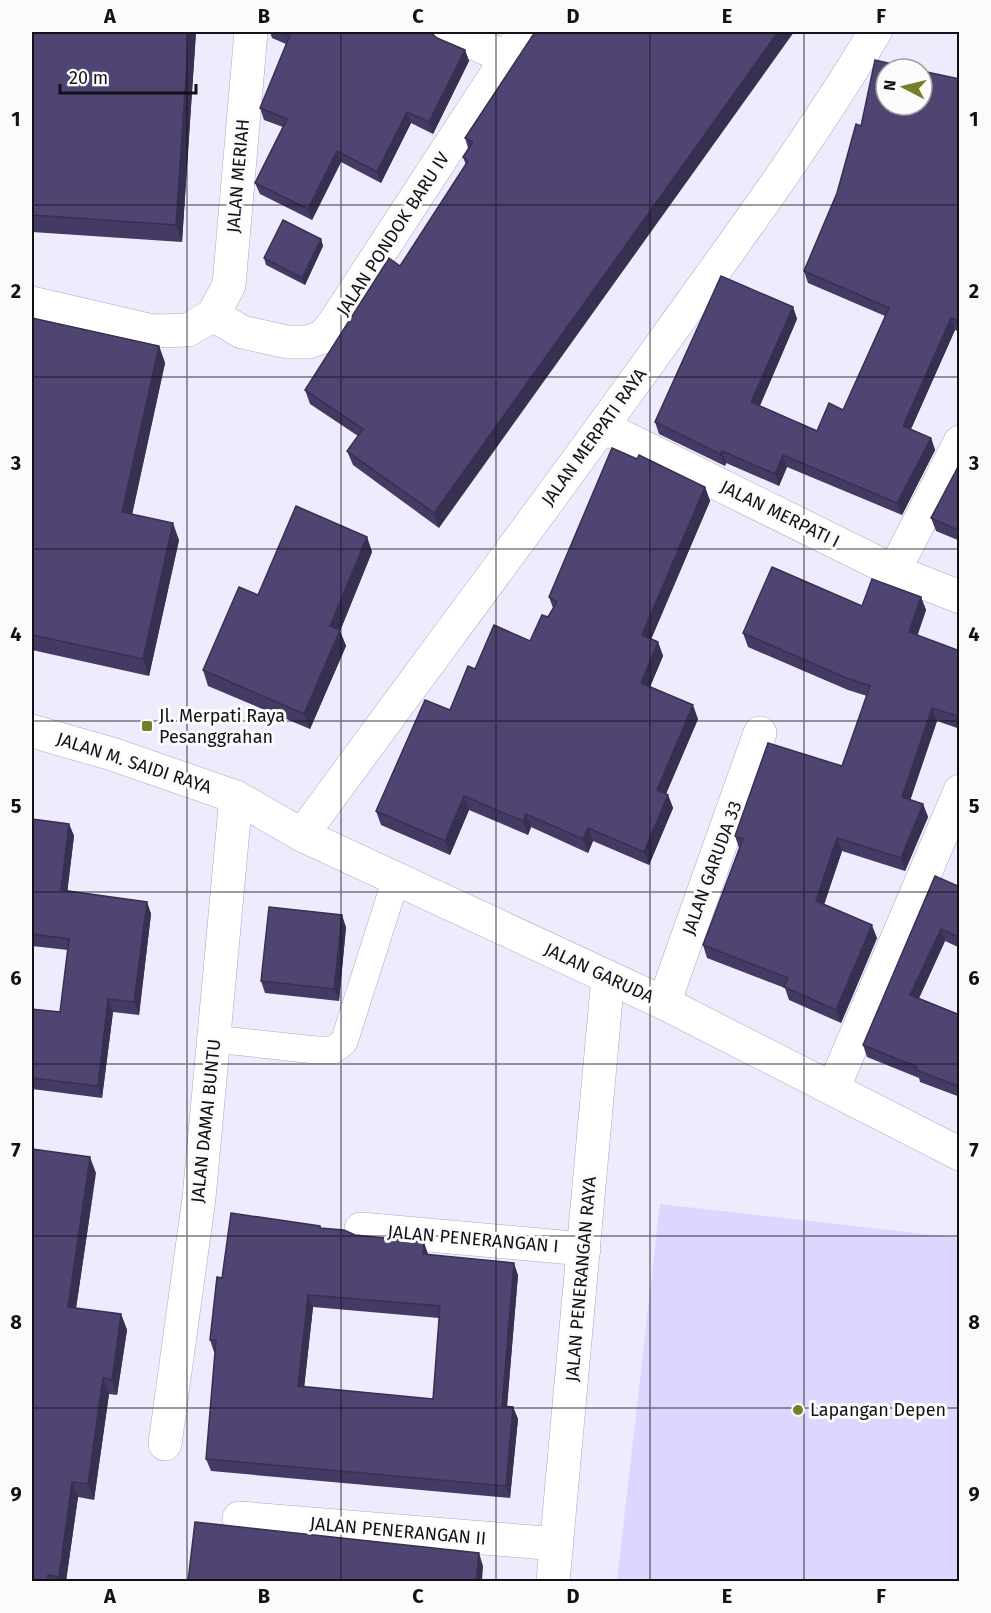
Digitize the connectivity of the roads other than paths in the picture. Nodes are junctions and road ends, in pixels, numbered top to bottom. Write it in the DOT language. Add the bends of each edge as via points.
graph roads {
  1 [pos="251,32"];
  2 [pos="448,32"];
  3 [pos="875,32"];
  4 [pos="516,45"];
  5 [pos="32,303"];
  6 [pos="213,315"];
  7 [pos="603,427"];
  8 [pos="960,442"];
  9 [pos="894,571"];
  10 [pos="960,597"];
  11 [pos="32,731"];
  12 [pos="760,734"];
  13 [pos="960,791"];
  14 [pos="236,797"];
  15 [pos="302,835"];
  16 [pos="396,879"];
  17 [pos="608,977"];
  18 [pos="664,1003"];
  19 [pos="214,1039"];
  20 [pos="833,1089"];
  21 [pos="960,1154"];
  22 [pos="361,1229"];
  23 [pos="584,1249"];
  24 [pos="165,1444"];
  25 [pos="239,1518"];
  26 [pos="557,1544"];
  27 [pos="553,1581"];
  1 -- 6 [label="street, JALAN MERIAH" via="229,285"];
  2 -- 4 [label="street"];
  3 -- 7 [label="street, JALAN MERPATI RAYA" via="770,193"];
  4 -- 6 [label="street, JALAN PONDOK BARU IV" via="323,337 287,342 242,332"];
  5 -- 6 [label="street" via="153,331 188,330"];
  7 -- 9 [label="street, JALAN MERPATI I"];
  7 -- 15 [label="street, JALAN MERPATI RAYA"];
  8 -- 9 [label="street"];
  9 -- 10 [label="street, JALAN MERPATI I"];
  11 -- 14 [label="street, JALAN M. SAIDI RAYA"];
  12 -- 18 [label="street, JALAN GARUDA 33"];
  13 -- 20 [label="street"];
  14 -- 15 [label="street, JALAN GARUDA"];
  14 -- 19 [label="street, JALAN DAMAI BUNTU"];
  15 -- 16 [label="street, JALAN GARUDA"];
  16 -- 17 [label="street, JALAN GARUDA"];
  16 -- 19 [label="lane" via="344,1042 333,1050 316,1050"];
  17 -- 18 [label="street, JALAN GARUDA"];
  17 -- 23 [label="street, JALAN PENERANGAN RAYA"];
  18 -- 20 [label="street, JALAN GARUDA"];
  19 -- 24 [label="street, JALAN DAMAI BUNTU" via="199,1198"];
  20 -- 21 [label="street, JALAN GARUDA"];
  22 -- 23 [label="street, JALAN PENERANGAN I"];
  23 -- 26 [label="street, JALAN PENERANGAN RAYA"];
  25 -- 26 [label="street, JALAN PENERANGAN II"];
  26 -- 27 [label="street, JALAN PENERANGAN RAYA"];
}
